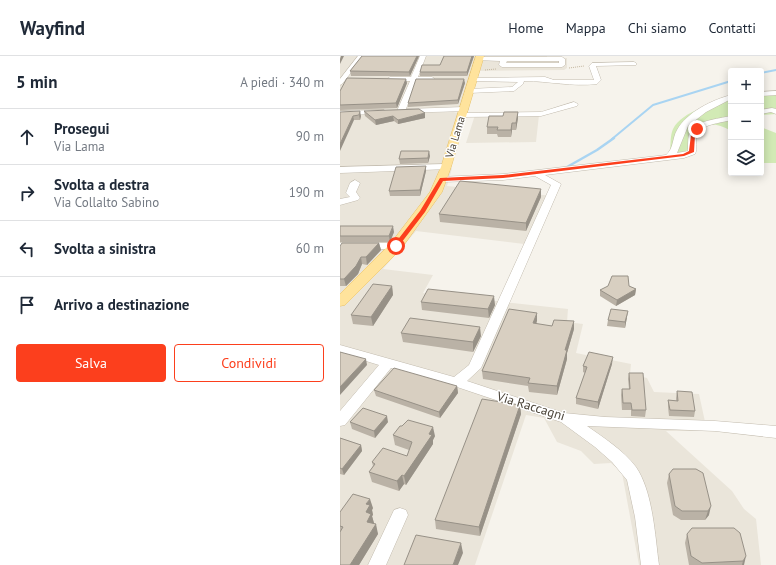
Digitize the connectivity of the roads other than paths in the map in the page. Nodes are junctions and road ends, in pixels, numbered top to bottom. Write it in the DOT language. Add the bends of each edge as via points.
graph roads {
  1 [pos="361,56"];
  2 [pos="423,56"];
  3 [pos="479,57"];
  4 [pos="518,57"];
  5 [pos="541,57"];
  6 [pos="504,59"];
  7 [pos="634,64"];
  8 [pos="351,79"];
  9 [pos="382,79"];
  10 [pos="414,79"];
  11 [pos="443,80"];
  12 [pos="470,80"];
  13 [pos="521,80"];
  14 [pos="342,81"];
  15 [pos="469,91"];
  16 [pos="776,93"];
  17 [pos="764,94"];
  18 [pos="728,98"];
  19 [pos="574,104"];
  20 [pos="394,111"];
  21 [pos="764,111"];
  22 [pos="463,112"];
  23 [pos="776,112"];
  24 [pos="340,113"];
  25 [pos="728,119"];
  26 [pos="668,157"];
  27 [pos="446,167"];
  28 [pos="340,170"];
  29 [pos="536,173"];
  30 [pos="442,179"];
  31 [pos="355,182"];
  32 [pos="340,202"];
  33 [pos="340,246"];
  34 [pos="396,246"];
  35 [pos="346,291"];
  36 [pos="340,302"];
  37 [pos="340,349"];
  38 [pos="389,362"];
  39 [pos="456,382"];
  40 [pos="564,418"];
  41 [pos="340,421"];
  42 [pos="776,432"];
  43 [pos="400,515"];
  44 [pos="377,565"];
  45 [pos="650,565"];
  1 -- 14 [label="street"];
  2 -- 10 [label="street"];
  3 -- 6 [label="street"];
  3 -- 12 [label="main road, Via Lama"];
  4 -- 5 [label="street"];
  4 -- 6 [label="street"];
  5 -- 6 [label="street" via="562,59 562,66 502,66"];
  7 -- 13 [label="street" via="594,64 592,66 598,80 595,83"];
  8 -- 14 [label="street"];
  9 -- 10 [label="street"];
  10 -- 11 [label="street"];
  10 -- 20 [label="street"];
  12 -- 13 [label="street"];
  12 -- 15 [label="main road, Via Lama"];
  13 -- 15 [label="street" via="514,89"];
  15 -- 22 [label="main road, Via Lama"];
  16 -- 17 [label="street"];
  18 -- 26 [label="street" via="714,103 687,122 681,130 676,150"];
  19 -- 22 [label="street" via="541,114"];
  20 -- 22 [label="street"];
  20 -- 24 [label="street"];
  21 -- 23 [label="street"];
  22 -- 27 [label="main road, Via Lama"];
  25 -- 26 [label="street" via="700,127 693,135 692,152"];
  26 -- 29 [label="street"];
  27 -- 28 [label="street"];
  27 -- 30 [label="main road, Via Lama"];
  29 -- 30 [label="street"];
  29 -- 39 [label="street" via="556,184 474,368"];
  30 -- 34 [label="main road, Via Lama" via="422,212"];
  31 -- 32 [label="street" via="351,193 355,198"];
  33 -- 34 [label="street"];
  34 -- 35 [label="main road, Via Lama"];
  35 -- 36 [label="main road, Via Lama"];
  37 -- 38 [label="street, Via Raccagni"];
  38 -- 39 [label="street, Via Raccagni"];
  38 -- 41 [label="street"];
  39 -- 40 [label="street, Via Raccagni"];
  40 -- 42 [label="street, Via Raccagni"];
  40 -- 45 [label="street" via="600,444 632,473 638,487"];
  43 -- 44 [label="street"];
}
